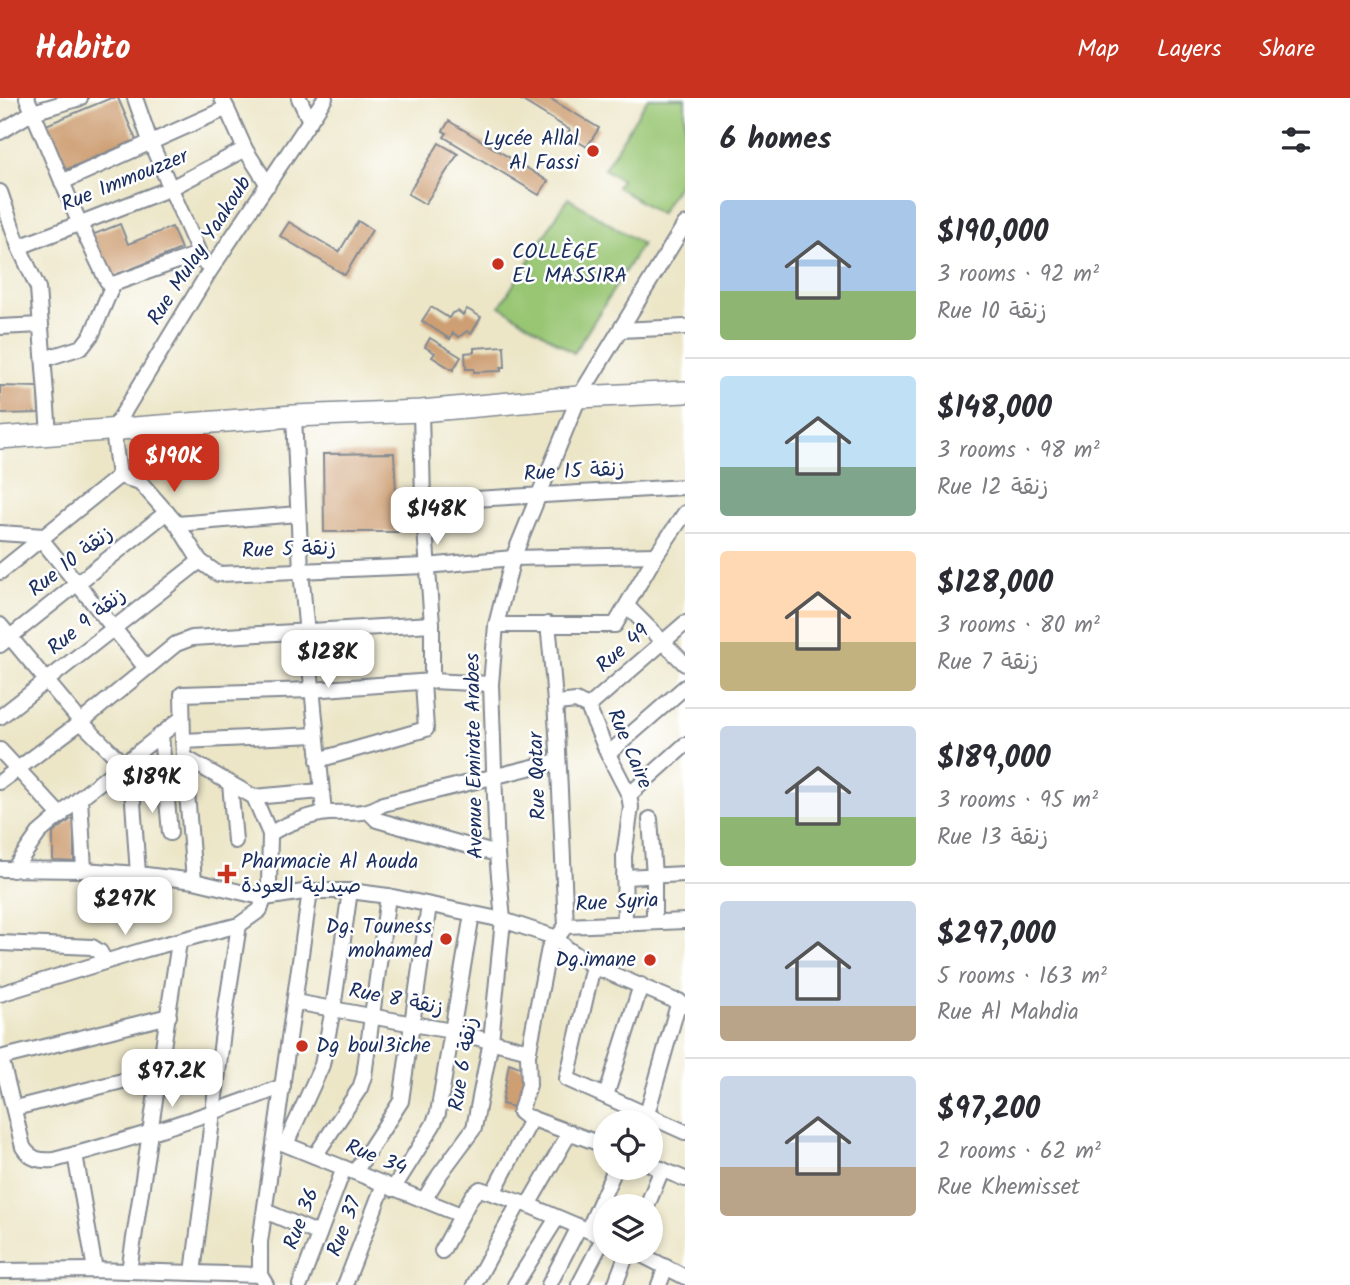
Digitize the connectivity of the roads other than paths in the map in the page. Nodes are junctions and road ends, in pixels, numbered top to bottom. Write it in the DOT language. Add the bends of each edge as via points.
graph roads {
  1 [pos="80,98"];
  2 [pos="135,98"];
  3 [pos="299,98"];
  4 [pos="326,98"];
  5 [pos="224,103"];
  6 [pos="30,105"];
  7 [pos="310,121"];
  8 [pos="0,132"];
  9 [pos="150,141"];
  10 [pos="245,149"];
  11 [pos="62,182"];
  12 [pos="268,185"];
  13 [pos="171,188"];
  14 [pos="0,192"];
  15 [pos="3,214"];
  16 [pos="79,222"];
  17 [pos="685,224"];
  18 [pos="19,247"];
  19 [pos="198,254"];
  20 [pos="209,272"];
  21 [pos="110,282"];
  22 [pos="41,325"];
  23 [pos="0,327"];
  24 [pos="685,327"];
  25 [pos="620,330"];
  26 [pos="44,359"];
  27 [pos="685,391"];
  28 [pos="579,397"];
  29 [pos="421,411"];
  30 [pos="294,416"];
  31 [pos="113,430"];
  32 [pos="49,434"];
  33 [pos="0,438"];
  34 [pos="119,476"];
  35 [pos="685,487"];
  36 [pos="538,494"];
  37 [pos="423,502"];
  38 [pos="685,513"];
  39 [pos="298,514"];
  40 [pos="172,518"];
  41 [pos="0,533"];
  42 [pos="42,537"];
  43 [pos="656,555"];
  44 [pos="513,558"];
  45 [pos="200,561"];
  46 [pos="426,566"];
  47 [pos="301,571"];
  48 [pos="0,572"];
  49 [pos="76,584"];
  50 [pos="627,606"];
  51 [pos="685,623"];
  52 [pos="548,624"];
  53 [pos="0,625"];
  54 [pos="432,625"];
  55 [pos="496,625"];
  56 [pos="113,628"];
  57 [pos="308,631"];
  58 [pos="5,641"];
  59 [pos="664,642"];
  60 [pos="685,664"];
  61 [pos="146,668"];
  62 [pos="46,681"];
  63 [pos="428,682"];
  64 [pos="491,684"];
  65 [pos="685,687"];
  66 [pos="311,690"];
  67 [pos="556,702"];
  68 [pos="588,707"];
  69 [pos="0,716"];
  70 [pos="183,718"];
  71 [pos="81,722"];
  72 [pos="161,735"];
  73 [pos="316,735"];
  74 [pos="183,741"];
  75 [pos="685,744"];
  76 [pos="0,750"];
  77 [pos="608,754"];
  78 [pos="184,757"];
  79 [pos="318,760"];
  80 [pos="557,761"];
  81 [pos="127,762"];
  82 [pos="17,769"];
  83 [pos="495,776"];
  84 [pos="0,782"];
  85 [pos="230,783"];
  86 [pos="321,791"];
  87 [pos="629,795"];
  88 [pos="254,797"];
  89 [pos="80,798"];
  90 [pos="324,813"];
  91 [pos="370,813"];
  92 [pos="61,816"];
  93 [pos="650,819"];
  94 [pos="170,833"];
  95 [pos="270,834"];
  96 [pos="235,841"];
  97 [pos="497,854"];
  98 [pos="7,870"];
  99 [pos="84,870"];
  100 [pos="138,874"];
  101 [pos="685,874"];
  102 [pos="654,876"];
  103 [pos="624,877"];
  104 [pos="194,881"];
  105 [pos="310,891"];
  106 [pos="350,891"];
  107 [pos="388,896"];
  108 [pos="265,898"];
  109 [pos="429,905"];
  110 [pos="472,914"];
  111 [pos="503,920"];
  112 [pos="685,921"];
  113 [pos="654,922"];
  114 [pos="625,924"];
  115 [pos="239,925"];
  116 [pos="562,932"];
  117 [pos="178,942"];
  118 [pos="0,943"];
  119 [pos="105,961"];
  120 [pos="593,966"];
  121 [pos="641,985"];
  122 [pos="0,994"];
  123 [pos="295,1002"];
  124 [pos="682,1003"];
  125 [pos="333,1009"];
  126 [pos="169,1016"];
  127 [pos="371,1017"];
  128 [pos="412,1025"];
  129 [pos="451,1031"];
  130 [pos="491,1041"];
  131 [pos="529,1051"];
  132 [pos="1,1058"];
  133 [pos="158,1072"];
  134 [pos="283,1086"];
  135 [pos="606,1096"];
  136 [pos="15,1108"];
  137 [pos="638,1110"];
  138 [pos="648,1110"];
  139 [pos="214,1113"];
  140 [pos="532,1118"];
  141 [pos="663,1121"];
  142 [pos="685,1131"];
  143 [pos="570,1132"];
  144 [pos="151,1133"];
  145 [pos="593,1141"];
  146 [pos="281,1142"];
  147 [pos="75,1154"];
  148 [pos="315,1156"];
  149 [pos="349,1170"];
  150 [pos="663,1170"];
  151 [pos="685,1179"];
  152 [pos="609,1180"];
  153 [pos="388,1186"];
  154 [pos="493,1193"];
  155 [pos="424,1200"];
  156 [pos="524,1204"];
  157 [pos="265,1211"];
  158 [pos="461,1215"];
  159 [pos="557,1218"];
  160 [pos="584,1228"];
  161 [pos="593,1232"];
  162 [pos="319,1234"];
  163 [pos="442,1251"];
  164 [pos="593,1260"];
  165 [pos="623,1264"];
  166 [pos="660,1264"];
  167 [pos="666,1267"];
  168 [pos="0,1270"];
  169 [pos="85,1275"];
  170 [pos="135,1276"];
  171 [pos="188,1277"];
  172 [pos="685,1277"];
  173 [pos="235,1279"];
  174 [pos="263,1280"];
  175 [pos="300,1285"];
  176 [pos="345,1285"];
  177 [pos="474,1285"];
  178 [pos="515,1285"];
  179 [pos="549,1285"];
  180 [pos="579,1285"];
  181 [pos="615,1285"];
  182 [pos="659,1285"];
  1 -- 6 [label="street"];
  2 -- 9 [label="street"];
  3 -- 7 [label="street"];
  4 -- 7 [label="street, Rue Mulay Yaakoub"];
  5 -- 9 [label="street"];
  5 -- 10 [label="street"];
  6 -- 8 [label="street"];
  6 -- 11 [label="street"];
  7 -- 12 [label="street, Rue Mulay Yaakoub"];
  9 -- 11 [label="street"];
  9 -- 13 [label="street"];
  10 -- 12 [label="street"];
  10 -- 13 [label="street, Rue Immouzzer"];
  11 -- 16 [label="street"];
  12 -- 20 [label="street, Rue Mulay Yaakoub"];
  13 -- 16 [label="street, Rue Immouzzer"];
  13 -- 19 [label="street"];
  14 -- 15 [label="street"];
  15 -- 18 [label="street"];
  16 -- 18 [label="street, Rue Immouzzer"];
  16 -- 21 [label="street"];
  17 -- 25 [label="street, Avenue Emirate Arabes"];
  18 -- 22 [label="street" via="38,288"];
  19 -- 20 [label="street"];
  19 -- 21 [label="street"];
  20 -- 31 [label="street, Rue Mulay Yaakoub"];
  21 -- 26 [label="street" via="92,334 82,347"];
  22 -- 23 [label="street"];
  22 -- 26 [label="street"];
  24 -- 25 [label="street"];
  25 -- 28 [label="street, Avenue Emirate Arabes"];
  26 -- 32 [label="street"];
  27 -- 28 [label="street"];
  28 -- 29 [label="street"];
  28 -- 36 [label="street, Avenue Emirate Arabes"];
  29 -- 30 [label="street"];
  29 -- 37 [label="street"];
  30 -- 31 [label="street"];
  30 -- 39 [label="street"];
  31 -- 32 [label="street"];
  31 -- 34 [label="street"];
  32 -- 33 [label="street"];
  34 -- 40 [label="street" via="140,481"];
  34 -- 42 [label="street"];
  35 -- 36 [label="street, Rue 15 زنقة"];
  36 -- 37 [label="street, Rue 15 زنقة"];
  36 -- 44 [label="street, Avenue Emirate Arabes"];
  37 -- 46 [label="street"];
  38 -- 43 [label="street"];
  39 -- 40 [label="street"];
  39 -- 47 [label="street"];
  40 -- 45 [label="street"];
  40 -- 49 [label="street, Rue 10 زنقة"];
  41 -- 42 [label="street"];
  42 -- 48 [label="street"];
  42 -- 49 [label="street"];
  43 -- 44 [label="street, Rue 5 زنقة"];
  43 -- 50 [label="street"];
  44 -- 46 [label="street, Rue 5 زنقة"];
  44 -- 55 [label="street, Avenue Emirate Arabes"];
  45 -- 47 [label="street, Rue 5 زنقة" via="218,574"];
  45 -- 56 [label="street, Rue 9 زنقة"];
  46 -- 47 [label="street, Rue 5 زنقة"];
  46 -- 54 [label="street"];
  47 -- 57 [label="street"];
  49 -- 56 [label="street"];
  49 -- 58 [label="street, Rue 10 زنقة"];
  50 -- 52 [label="street" via="615,625"];
  50 -- 59 [label="street"];
  51 -- 59 [label="street, Rue 49"];
  52 -- 55 [label="street"];
  52 -- 67 [label="street, Rue Qatar"];
  53 -- 58 [label="street"];
  54 -- 57 [label="street"];
  54 -- 63 [label="street"];
  55 -- 64 [label="street, Avenue Emirate Arabes"];
  56 -- 61 [label="street"];
  56 -- 62 [label="street, Rue 9 زنقة"];
  57 -- 61 [label="street" via="192,638 176,644"];
  57 -- 66 [label="street"];
  58 -- 62 [label="street"];
  59 -- 60 [label="street"];
  59 -- 68 [label="street, Rue 49"];
  61 -- 71 [label="street"];
  62 -- 69 [label="street, Rue 9 زنقة"];
  62 -- 71 [label="street"];
  63 -- 64 [label="street"];
  63 -- 66 [label="street"];
  63 -- 79 [label="street" via="426,729"];
  64 -- 83 [label="street, Avenue Emirate Arabes"];
  65 -- 77 [label="street"];
  66 -- 70 [label="street" via="182,695"];
  66 -- 73 [label="street"];
  67 -- 68 [label="street, Rue Caire" via="576,701"];
  67 -- 80 [label="street, Rue Qatar"];
  68 -- 77 [label="street, Rue Caire"];
  70 -- 72 [label="street"];
  70 -- 74 [label="street"];
  71 -- 81 [label="street"];
  71 -- 82 [label="street"];
  72 -- 81 [label="street"];
  72 -- 94 [label="street"];
  73 -- 74 [label="street"];
  73 -- 79 [label="street"];
  74 -- 78 [label="street"];
  75 -- 87 [label="street"];
  76 -- 82 [label="street"];
  77 -- 87 [label="street, Rue Caire"];
  78 -- 85 [label="street"];
  78 -- 104 [label="street"];
  79 -- 86 [label="street"];
  80 -- 83 [label="street"];
  80 -- 116 [label="street, Rue Qatar"];
  81 -- 89 [label="street"];
  81 -- 100 [label="street"];
  82 -- 84 [label="street"];
  82 -- 92 [label="street"];
  83 -- 91 [label="street" via="383,804"];
  83 -- 97 [label="street, Avenue Emirate Arabes"];
  85 -- 88 [label="street"];
  85 -- 96 [label="street"];
  86 -- 88 [label="street"];
  86 -- 90 [label="street"];
  87 -- 103 [label="street, Rue Caire"];
  88 -- 95 [label="street"];
  89 -- 92 [label="street"];
  89 -- 99 [label="street"];
  90 -- 91 [label="street"];
  90 -- 95 [label="street"];
  91 -- 97 [label="street" via="377,820"];
  92 -- 98 [label="street"];
  93 -- 102 [label="street"];
  95 -- 108 [label="street"];
  97 -- 111 [label="street, Avenue Emirate Arabes"];
  98 -- 99 [label="street"];
  99 -- 100 [label="street"];
  100 -- 104 [label="street"];
  101 -- 102 [label="street"];
  102 -- 103 [label="street"];
  102 -- 113 [label="street"];
  103 -- 114 [label="street, Rue Caire"];
  104 -- 108 [label="street"];
  105 -- 106 [label="street"];
  105 -- 108 [label="street"];
  105 -- 123 [label="street"];
  106 -- 107 [label="street"];
  106 -- 125 [label="street"];
  107 -- 109 [label="street"];
  107 -- 127 [label="street"];
  108 -- 115 [label="street" via="260,910"];
  109 -- 110 [label="street"];
  109 -- 128 [label="street, Rue 36"];
  110 -- 111 [label="street"];
  110 -- 129 [label="street"];
  111 -- 116 [label="street"];
  111 -- 130 [label="street, Rue 6 زنقة"];
  112 -- 113 [label="street, Rue Syria"];
  113 -- 114 [label="street, Rue Syria"];
  114 -- 116 [label="street, Rue Syria"];
  115 -- 117 [label="street"];
  115 -- 139 [label="street"];
  116 -- 120 [label="street" via="565,947"];
  116 -- 131 [label="street" via="549,948"];
  117 -- 119 [label="street"];
  117 -- 126 [label="street"];
  118 -- 119 [label="street" via="92,947"];
  119 -- 122 [label="street"];
  120 -- 121 [label="street"];
  120 -- 135 [label="street" via="568,1079"];
  121 -- 124 [label="street"];
  121 -- 135 [label="street"];
  123 -- 125 [label="street, Rue 8 زنقة"];
  123 -- 134 [label="street"];
  124 -- 138 [label="street"];
  125 -- 127 [label="street, Rue 8 زنقة"];
  125 -- 146 [label="street" via="320,1072"];
  126 -- 132 [label="street"];
  126 -- 133 [label="street"];
  127 -- 128 [label="street, Rue 8 زنقة"];
  127 -- 148 [label="street" via="360,1087"];
  128 -- 129 [label="street, Rue 8 زنقة"];
  128 -- 149 [label="street, Rue 36" via="399,1105"];
  129 -- 130 [label="street, Rue 8 زنقة"];
  129 -- 153 [label="street" via="436,1119"];
  130 -- 131 [label="street, Rue 8 زنقة"];
  130 -- 155 [label="street, Rue 6 زنقة" via="474,1128"];
  131 -- 140 [label="street" via="529,1085 520,1112"];
  132 -- 136 [label="street"];
  133 -- 136 [label="street"];
  133 -- 144 [label="street"];
  134 -- 139 [label="street"];
  134 -- 146 [label="street"];
  135 -- 137 [label="street"];
  136 -- 147 [label="street" via="23,1147 31,1157 54,1160"];
  139 -- 144 [label="street"];
  139 -- 171 [label="street"];
  140 -- 143 [label="street"];
  140 -- 154 [label="street"];
  141 -- 142 [label="street"];
  143 -- 145 [label="street"];
  143 -- 156 [label="street"];
  144 -- 147 [label="street"];
  144 -- 170 [label="street"];
  146 -- 148 [label="street, Rue 34"];
  146 -- 157 [label="street"];
  147 -- 169 [label="street"];
  148 -- 149 [label="street, Rue 34"];
  149 -- 153 [label="street, Rue 34"];
  149 -- 162 [label="street, Rue 36"];
  150 -- 151 [label="street"];
  152 -- 160 [label="street"];
  153 -- 155 [label="street, Rue 34"];
  153 -- 176 [label="street, Rue 37"];
  154 -- 156 [label="street"];
  154 -- 158 [label="street" via="477,1190"];
  155 -- 158 [label="street, Rue 34"];
  156 -- 159 [label="street"];
  156 -- 177 [label="street"];
  157 -- 162 [label="street"];
  157 -- 174 [label="street" via="259,1256"];
  158 -- 163 [label="street"];
  159 -- 160 [label="street"];
  159 -- 178 [label="street"];
  160 -- 161 [label="street"];
  160 -- 179 [label="street"];
  162 -- 175 [label="street, Rue 36"];
  164 -- 180 [label="street"];
  165 -- 181 [label="street"];
  166 -- 167 [label="street"];
  167 -- 172 [label="street"];
  167 -- 182 [label="street"];
  168 -- 169 [label="street"];
  169 -- 170 [label="street"];
  170 -- 171 [label="street"];
  171 -- 173 [label="street"];
  173 -- 174 [label="street"];
}
